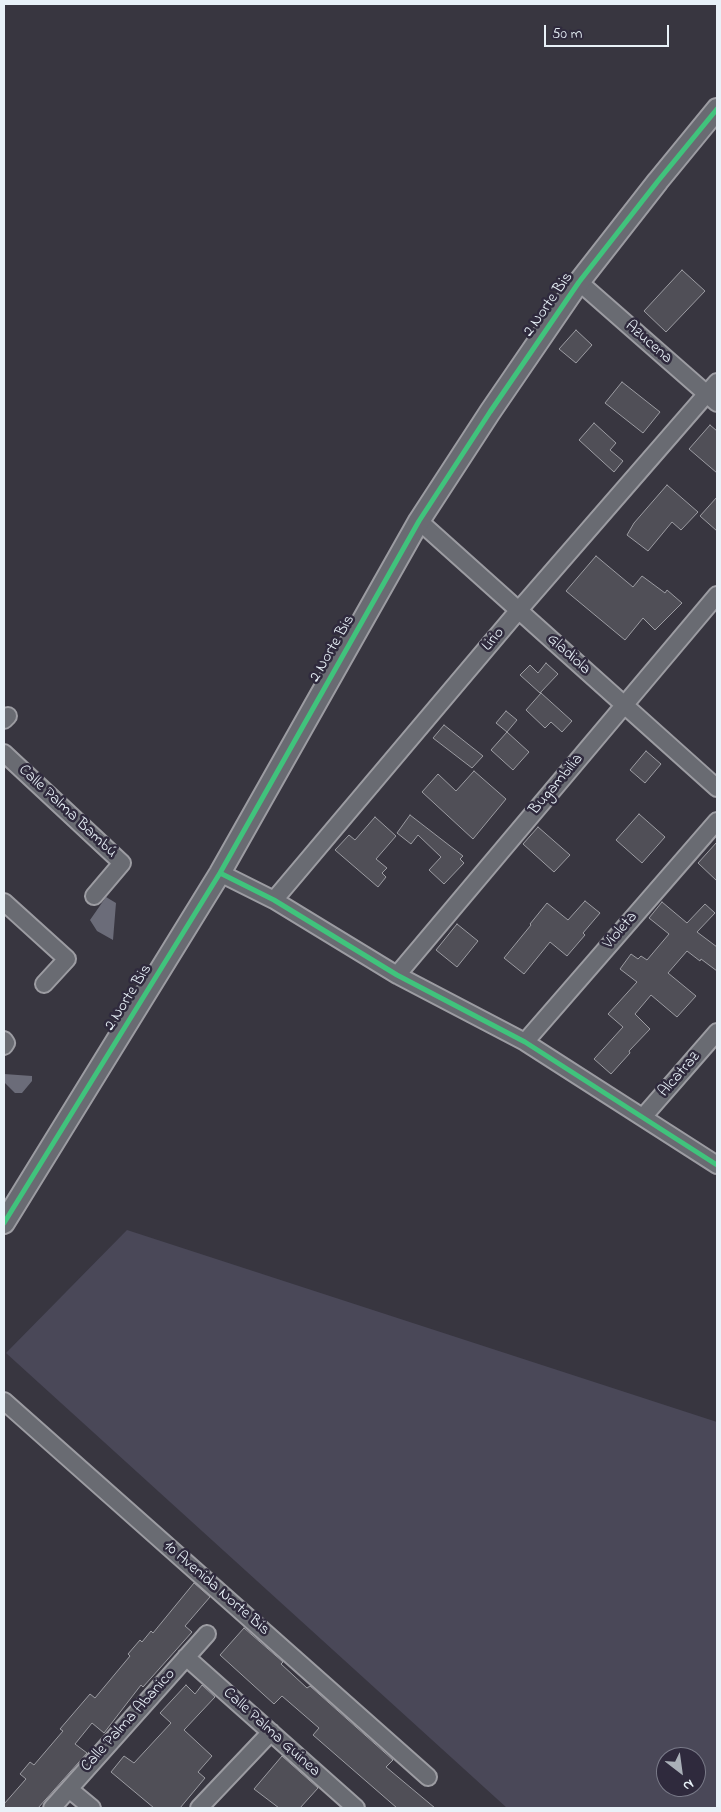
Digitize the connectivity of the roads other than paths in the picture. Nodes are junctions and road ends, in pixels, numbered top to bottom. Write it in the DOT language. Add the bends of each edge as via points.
graph roads {
  1 [pos="717,110"];
  2 [pos="580,282"];
  3 [pos="714,393"];
  4 [pos="419,522"];
  5 [pos="717,595"];
  6 [pos="518,611"];
  7 [pos="624,705"];
  8 [pos="4,753"];
  9 [pos="717,788"];
  10 [pos="717,821"];
  11 [pos="220,873"];
  12 [pos="94,896"];
  13 [pos="274,900"];
  14 [pos="4,902"];
  15 [pos="397,975"];
  16 [pos="44,984"];
  17 [pos="717,1032"];
  18 [pos="4,1040"];
  19 [pos="525,1042"];
  20 [pos="4,1046"];
  21 [pos="643,1118"];
  22 [pos="717,1165"];
  23 [pos="4,1223"];
  24 [pos="4,1401"];
  25 [pos="207,1634"];
  26 [pos="186,1657"];
  27 [pos="271,1732"];
  28 [pos="428,1777"];
  29 [pos="69,1789"];
  30 [pos="345,1805"];
  31 [pos="52,1808"];
  32 [pos="92,1808"];
  33 [pos="198,1808"];
  1 -- 2 [label="street, 2 Norte Bis"];
  2 -- 3 [label="street, Azucena"];
  2 -- 4 [label="street, 2 Norte Bis"];
  3 -- 6 [label="street, Lirio"];
  4 -- 6 [label="street, Gladiola"];
  4 -- 11 [label="street, 2 Norte Bis"];
  5 -- 7 [label="street, Bugambilia"];
  6 -- 7 [label="street, Gladiola"];
  6 -- 13 [label="street, Lirio"];
  7 -- 9 [label="street, Gladiola"];
  7 -- 15 [label="street, Bugambilia"];
  8 -- 12 [label="street, Calle Palma Bambú" via="122,863"];
  10 -- 19 [label="street, Violeta"];
  11 -- 13 [label="street"];
  11 -- 23 [label="street, 2 Norte Bis"];
  13 -- 15 [label="street"];
  14 -- 16 [label="street" via="67,959"];
  15 -- 19 [label="street"];
  17 -- 21 [label="street, Alcatraz"];
  18 -- 20 [label="street"];
  19 -- 21 [label="street"];
  21 -- 22 [label="street"];
  24 -- 28 [label="street, 10 Avenida Norte Bis"];
  25 -- 26 [label="street, Calle Palma Abanico"];
  26 -- 27 [label="street, Calle Palma Guinea"];
  26 -- 29 [label="street, Calle Palma Abanico"];
  27 -- 30 [label="street, Calle Palma Guinea"];
  27 -- 33 [label="street"];
  29 -- 31 [label="street, Calle Palma Abanico"];
  29 -- 32 [label="street"];
}
